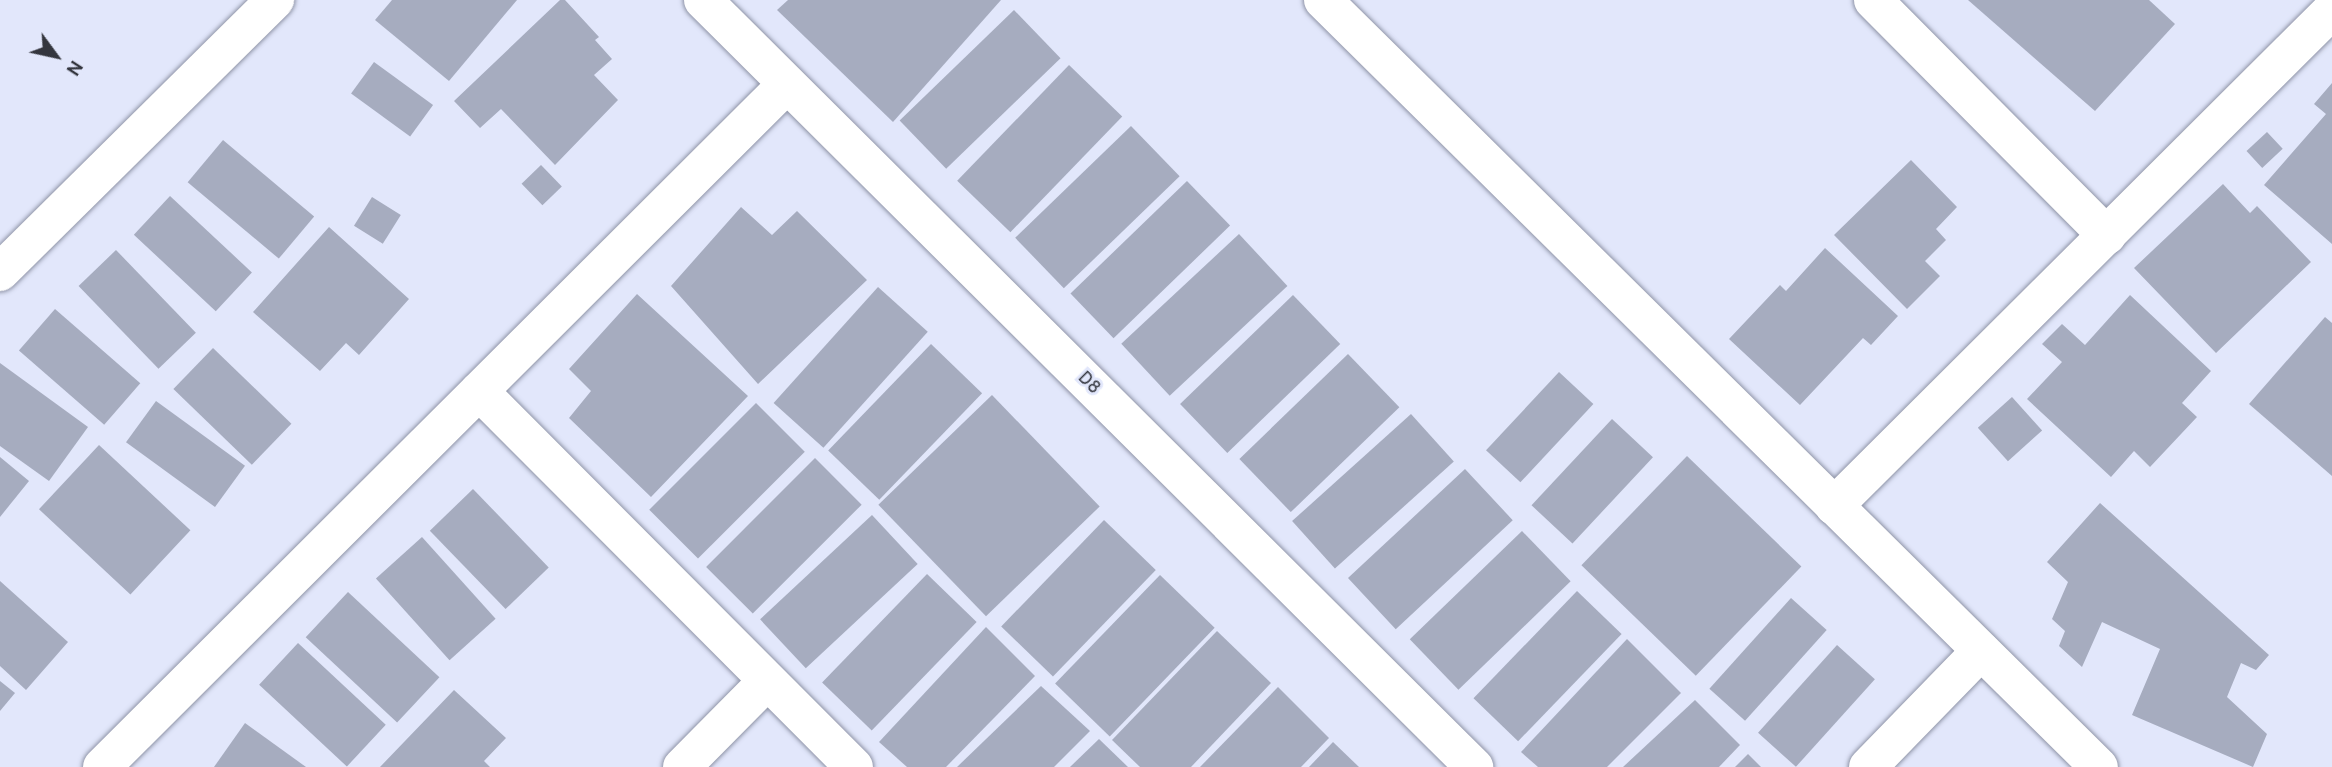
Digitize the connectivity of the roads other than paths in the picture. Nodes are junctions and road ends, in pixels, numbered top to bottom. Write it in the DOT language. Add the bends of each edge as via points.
graph roads {
  1 [pos="275,0"];
  2 [pos="703,0"];
  3 [pos="1323,0"];
  4 [pos="1873,0"];
  5 [pos="2332,10"];
  6 [pos="787,84"];
  7 [pos="2108,236"];
  8 [pos="0,272"];
  9 [pos="479,391"];
  10 [pos="1834,506"];
  11 [pos="1981,651"];
  12 [pos="767,681"];
  13 [pos="102,767"];
  14 [pos="682,767"];
  15 [pos="854,767"];
  16 [pos="1474,767"];
  17 [pos="1868,767"];
  18 [pos="2099,767"];
  1 -- 8 [label="street"];
  2 -- 6 [label="street, D8"];
  3 -- 10 [label="street"];
  4 -- 7 [label="street"];
  5 -- 7 [label="street"];
  6 -- 9 [label="street"];
  6 -- 16 [label="street, D8"];
  7 -- 10 [label="street"];
  9 -- 12 [label="street"];
  9 -- 13 [label="street"];
  10 -- 11 [label="street"];
  11 -- 17 [label="street"];
  11 -- 18 [label="street"];
  12 -- 14 [label="street"];
  12 -- 15 [label="street"];
}
